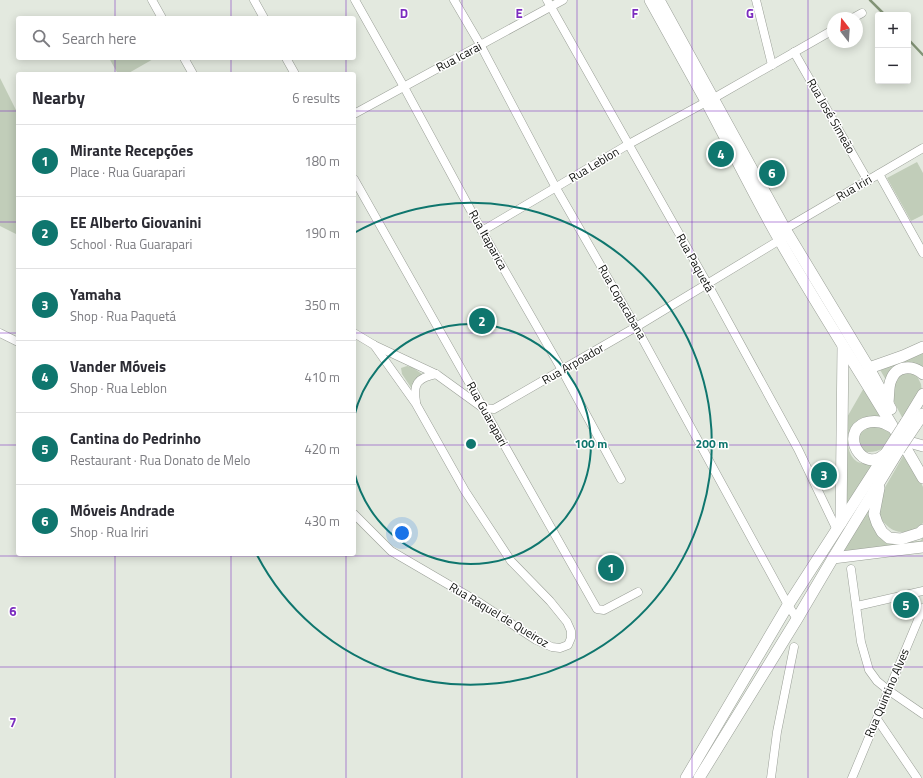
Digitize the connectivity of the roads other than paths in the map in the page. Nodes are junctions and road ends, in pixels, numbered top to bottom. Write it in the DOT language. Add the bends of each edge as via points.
graph roads {
  1 [pos="152,0"];
  2 [pos="254,0"];
  3 [pos="355,0"];
  4 [pos="454,0"];
  5 [pos="564,0"];
  6 [pos="650,0"];
  7 [pos="659,0"];
  8 [pos="756,0"];
  9 [pos="548,3"];
  10 [pos="161,16"];
  11 [pos="263,16"];
  12 [pos="827,33"];
  13 [pos="481,46"];
  14 [pos="794,52"];
  15 [pos="185,60"];
  16 [pos="287,60"];
  17 [pos="772,65"];
  18 [pos="192,72"];
  19 [pos="294,72"];
  20 [pos="404,87"];
  21 [pos="710,100"];
  22 [pos="356,113"];
  23 [pos="629,144"];
  24 [pos="923,148"];
  25 [pos="879,174"];
  26 [pos="868,180"];
  27 [pos="356,183"];
  28 [pos="556,188"];
  29 [pos="482,231"];
  30 [pos="784,234"];
  31 [pos="923,253"];
  32 [pos="707,283"];
  33 [pos="636,327"];
  34 [pos="0,333"];
  35 [pos="356,334"];
  36 [pos="16,341"];
  37 [pos="374,345"];
  38 [pos="843,347"];
  39 [pos="923,347"];
  40 [pos="869,368"];
  41 [pos="562,370"];
  42 [pos="436,374"];
  43 [pos="923,374"];
  44 [pos="923,394"];
  45 [pos="888,402"];
  46 [pos="416,404"];
  47 [pos="483,408"];
  48 [pos="917,419"];
  49 [pos="896,430"];
  50 [pos="908,442"];
  51 [pos="923,446"];
  52 [pos="892,450"];
  53 [pos="923,467"];
  54 [pos="621,478"];
  55 [pos="923,478"];
  56 [pos="880,480"];
  57 [pos="356,516"];
  58 [pos="839,527"];
  59 [pos="923,530"];
  60 [pos="923,548"];
  61 [pos="833,558"];
  62 [pos="851,569"];
  63 [pos="923,591"];
  64 [pos="638,592"];
  65 [pos="788,605"];
  66 [pos="857,606"];
  67 [pos="923,608"];
  68 [pos="797,619"];
  69 [pos="794,647"];
  70 [pos="888,690"];
  71 [pos="923,714"];
  72 [pos="877,719"];
  73 [pos="686,778"];
  74 [pos="698,778"];
  75 [pos="771,778"];
  76 [pos="852,778"];
  77 [pos="917,778"];
  1 -- 10 [label="street"];
  2 -- 11 [label="street"];
  3 -- 20 [label="street, Rua Itaparica"];
  4 -- 13 [label="street, Rua Copacabana"];
  5 -- 9 [label="street, Rua Icarai"];
  6 -- 21 [label="main road"];
  7 -- 21 [label="main road"];
  8 -- 17 [label="street"];
  9 -- 13 [label="street, Rua Icarai"];
  9 -- 23 [label="street, Rua Paquetá"];
  12 -- 14 [label="street, Rua Leblon"];
  13 -- 20 [label="street, Rua Icarai"];
  13 -- 28 [label="street, Rua Copacabana"];
  14 -- 17 [label="street, Rua Leblon"];
  14 -- 26 [label="street, Rua José Simeão"];
  15 -- 18 [label="street"];
  16 -- 19 [label="street"];
  17 -- 21 [label="street, Rua Leblon"];
  20 -- 22 [label="street, Rua Icarai"];
  20 -- 29 [label="street, Rua Itaparica"];
  21 -- 23 [label="street, Rua Leblon"];
  21 -- 30 [label="main road"];
  23 -- 28 [label="street, Rua Leblon"];
  23 -- 32 [label="street, Rua Paquetá"];
  24 -- 25 [label="street, Rua Iriri"];
  25 -- 26 [label="street, Rua Iriri"];
  25 -- 31 [label="street"];
  26 -- 30 [label="street, Rua Iriri"];
  27 -- 47 [label="street, Rua Guarapari"];
  28 -- 29 [label="street, Rua Leblon"];
  28 -- 33 [label="street, Rua Copacabana"];
  29 -- 41 [label="street, Rua Itaparica"];
  30 -- 32 [label="street, Rua Arpoador"];
  30 -- 38 [label="main road"];
  30 -- 40 [label="main road"];
  32 -- 33 [label="street, Rua Arpoador"];
  32 -- 58 [label="street, Rua Paquetá"];
  33 -- 41 [label="street, Rua Arpoador"];
  33 -- 65 [label="street, Rua Copacabana"];
  34 -- 36 [label="street"];
  35 -- 37 [label="street"];
  37 -- 42 [label="street"];
  37 -- 46 [label="street, Rua Raquel de Queiroz"];
  38 -- 49 [label="main road"];
  38 -- 58 [label="main road"];
  39 -- 40 [label="main road"];
  40 -- 45 [label="main road"];
  41 -- 47 [label="street, Rua Arpoador" via="494,409"];
  41 -- 54 [label="street, Rua Itaparica"];
  42 -- 46 [label="street" via="419,381 414,390"];
  42 -- 47 [label="street"];
  43 -- 45 [label="main road" via="912,367 898,371 890,380"];
  44 -- 48 [label="main road"];
  45 -- 50 [label="main road"];
  46 -- 57 [label="street, Rua Raquel de Queiroz" via="465,490 511,561 567,622 571,632 568,645 552,647 536,640 480,603 391,551"];
  47 -- 64 [label="street, Rua Guarapari" via="597,609 604,610"];
  48 -- 52 [label="main road, bridge"];
  49 -- 52 [label="main road" via="883,422 874,421 861,425 853,437 859,453 866,459 881,458"];
  49 -- 55 [label="main road"];
  50 -- 51 [label="main road"];
  50 -- 53 [label="main road"];
  52 -- 56 [label="main road"];
  52 -- 58 [label="main road"];
  56 -- 59 [label="main road" via="874,514 882,532 889,538 901,539"];
  56 -- 61 [label="main road"];
  58 -- 65 [label="main road"];
  60 -- 61 [label="main road"];
  61 -- 68 [label="main road"];
  62 -- 66 [label="street"];
  63 -- 66 [label="street"];
  65 -- 68 [label="street, Rua Copacabana"];
  65 -- 73 [label="main road"];
  66 -- 70 [label="street" via="861,642 869,670"];
  67 -- 70 [label="street, Rua Quintino Alves"];
  68 -- 74 [label="main road"];
  69 -- 75 [label="street" via="777,732"];
  70 -- 71 [label="street"];
  70 -- 72 [label="street, Rua Quintino Alves"];
  72 -- 76 [label="street, Rua Quintino Alves"];
  72 -- 77 [label="street"];
}
